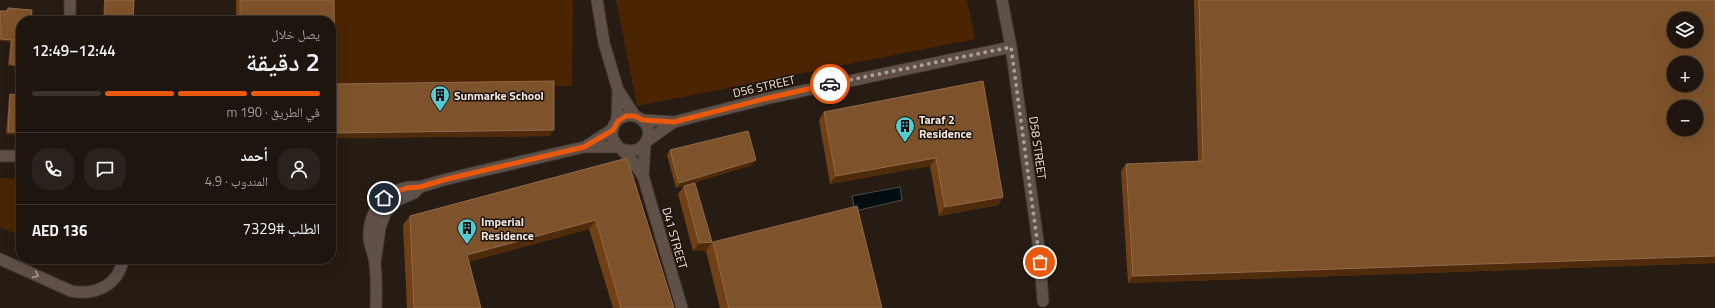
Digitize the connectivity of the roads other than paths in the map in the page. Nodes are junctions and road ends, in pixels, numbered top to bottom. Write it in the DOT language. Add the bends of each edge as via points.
graph roads {
  1 [pos="70,0"];
  2 [pos="597,0"];
  3 [pos="1002,0"];
  4 [pos="70,16"];
  5 [pos="1011,47"];
  6 [pos="618,90"];
  7 [pos="639,118"];
  8 [pos="674,122"];
  9 [pos="615,125"];
  10 [pos="646,142"];
  11 [pos="584,147"];
  12 [pos="620,148"];
  13 [pos="0,156"];
  14 [pos="16,156"];
  15 [pos="643,176"];
  16 [pos="0,259"];
  17 [pos="121,264"];
  18 [pos="1043,301"];
  19 [pos="376,308"];
  20 [pos="682,308"];
  1 -- 4 [label="street"];
  2 -- 6 [label="street" via="604,43"];
  3 -- 5 [label="street, D58 STREET"];
  5 -- 8 [label="street, D56 STREET" via="768,98"];
  5 -- 18 [label="street, D58 STREET" via="1039,249"];
  6 -- 7 [label="street"];
  6 -- 9 [label="street"];
  7 -- 8 [label="street"];
  7 -- 9 [label="street" via="626,116"];
  7 -- 10 [label="street" via="648,132"];
  8 -- 10 [label="street, D56 STREET"];
  9 -- 11 [label="street"];
  9 -- 12 [label="street" via="613,139"];
  10 -- 12 [label="street" via="634,151"];
  10 -- 15 [label="street, D41 STREET"];
  11 -- 12 [label="street"];
  11 -- 19 [label="street" via="447,179 420,187 414,193 398,200 386,212 380,227 376,263"];
  12 -- 15 [label="street, D41 STREET"];
  13 -- 14 [label="street"];
  15 -- 20 [label="street, D41 STREET"];
  16 -- 17 [label="street, one-way" via="72,291 85,293 98,290 113,280"];
}
